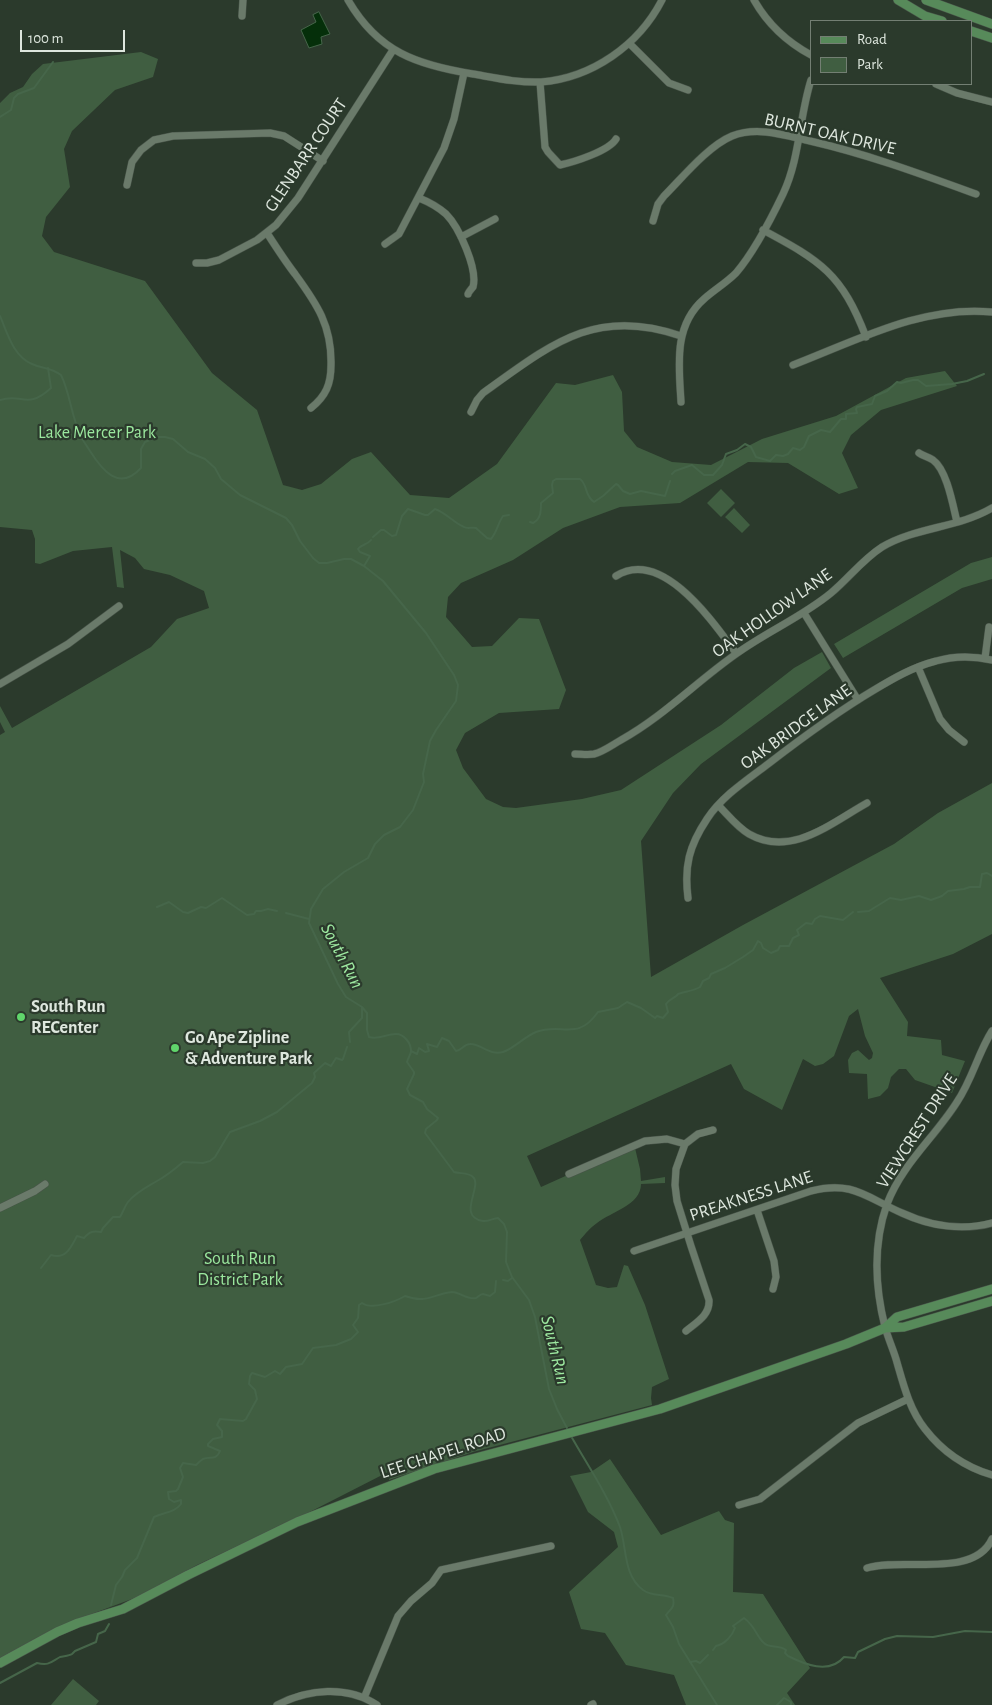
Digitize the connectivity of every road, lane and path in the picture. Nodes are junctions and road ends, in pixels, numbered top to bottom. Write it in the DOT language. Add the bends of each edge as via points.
graph roads {
  1 [pos="243,0"];
  2 [pos="348,0"];
  3 [pos="662,0"];
  4 [pos="754,0"];
  5 [pos="898,0"];
  6 [pos="926,0"];
  7 [pos="242,16"];
  8 [pos="939,20"];
  9 [pos="992,24"];
  10 [pos="972,31"];
  11 [pos="992,38"];
  12 [pos="630,44"];
  13 [pos="393,50"];
  14 [pos="810,54"];
  15 [pos="464,73"];
  16 [pos="540,82"];
  17 [pos="810,85"];
  18 [pos="938,85"];
  19 [pos="688,90"];
  20 [pos="992,102"];
  21 [pos="616,139"];
  22 [pos="799,139"];
  23 [pos="322,160"];
  24 [pos="127,186"];
  25 [pos="976,194"];
  26 [pos="419,198"];
  27 [pos="494,219"];
  28 [pos="653,221"];
  29 [pos="763,230"];
  30 [pos="267,233"];
  31 [pos="461,237"];
  32 [pos="384,244"];
  33 [pos="196,263"];
  34 [pos="468,294"];
  35 [pos="992,312"];
  36 [pos="681,336"];
  37 [pos="866,337"];
  38 [pos="793,365"];
  39 [pos="681,402"];
  40 [pos="311,408"];
  41 [pos="471,412"];
  42 [pos="919,453"];
  43 [pos="992,508"];
  44 [pos="957,522"];
  45 [pos="616,576"];
  46 [pos="119,606"];
  47 [pos="804,613"];
  48 [pos="989,627"];
  49 [pos="736,653"];
  50 [pos="989,659"];
  51 [pos="918,667"];
  52 [pos="0,684"];
  53 [pos="858,700"];
  54 [pos="964,742"];
  55 [pos="575,754"];
  56 [pos="867,803"];
  57 [pos="718,805"];
  58 [pos="688,898"];
  59 [pos="992,1031"];
  60 [pos="713,1130"];
  61 [pos="685,1144"];
  62 [pos="569,1174"];
  63 [pos="45,1184"];
  64 [pos="886,1206"];
  65 [pos="0,1208"];
  66 [pos="757,1210"];
  67 [pos="992,1223"];
  68 [pos="687,1233"];
  69 [pos="634,1251"];
  70 [pos="992,1288"];
  71 [pos="773,1290"];
  72 [pos="992,1301"];
  73 [pos="885,1328"];
  74 [pos="686,1331"];
  75 [pos="908,1399"];
  76 [pos="992,1475"];
  77 [pos="739,1505"];
  78 [pos="992,1539"];
  79 [pos="551,1546"];
  80 [pos="867,1568"];
  81 [pos="0,1663"];
  82 [pos="364,1698"];
  83 [pos="277,1705"];
  84 [pos="377,1705"];
  1 -- 7 [label="street"];
  2 -- 13 [label="street" via="367,27"];
  3 -- 12 [label="street"];
  4 -- 14 [label="street" via="761,13 783,37"];
  5 -- 8 [label="main road"];
  6 -- 9 [label="main road"];
  10 -- 11 [label="main road"];
  12 -- 16 [label="street" via="589,69"];
  12 -- 19 [label="street" via="668,84"];
  13 -- 15 [label="street" via="427,64"];
  13 -- 23 [label="street, GLENBARR COURT"];
  15 -- 16 [label="street"];
  15 -- 26 [label="street" via="450,135"];
  16 -- 21 [label="street" via="546,147 560,165 611,146"];
  17 -- 22 [label="street"];
  18 -- 20 [label="street"];
  22 -- 25 [label="street, BURNT OAK DRIVE" via="881,160"];
  22 -- 28 [label="street, BURNT OAK DRIVE" via="757,131 724,140 664,196"];
  22 -- 29 [label="street" via="788,183"];
  23 -- 24 [label="street" via="276,134 173,136 154,140 141,150 132,162"];
  23 -- 30 [label="street, GLENBARR COURT" via="290,209"];
  26 -- 31 [label="street" via="448,216"];
  26 -- 32 [label="street" via="399,234"];
  27 -- 31 [label="street"];
  29 -- 36 [label="street" via="737,271 695,309"];
  29 -- 37 [label="street" via="824,267 853,305"];
  30 -- 33 [label="street, GLENBARR COURT" via="216,261"];
  30 -- 40 [label="street" via="311,295 329,336 332,354 329,384 325,394"];
  31 -- 34 [label="street" via="472,265 472,288"];
  35 -- 37 [label="street" via="935,315"];
  36 -- 39 [label="street" via="678,362"];
  36 -- 41 [label="street" via="653,328 622,325 576,334 546,349 483,393"];
  37 -- 38 [label="street"];
  42 -- 44 [label="street" via="934,461 940,469"];
  43 -- 44 [label="street, OAK HOLLOW LANE"];
  44 -- 47 [label="street, OAK HOLLOW LANE" via="911,534 882,547"];
  45 -- 49 [label="street" via="629,570 643,569 672,582 702,609"];
  46 -- 52 [label="street" via="68,644"];
  47 -- 49 [label="street, OAK HOLLOW LANE"];
  47 -- 53 [label="street"];
  48 -- 50 [label="street"];
  49 -- 55 [label="street, OAK HOLLOW LANE" via="678,702 634,732 597,753"];
  50 -- 51 [label="street, OAK BRIDGE LANE" via="948,658"];
  51 -- 53 [label="street, OAK BRIDGE LANE"];
  51 -- 54 [label="street" via="940,719"];
  53 -- 57 [label="street, OAK BRIDGE LANE" via="815,728"];
  56 -- 57 [label="street" via="808,836 777,843 750,834"];
  57 -- 58 [label="street, OAK BRIDGE LANE" via="701,829 691,851 686,875"];
  59 -- 64 [label="street, VIEWCREST DRIVE" via="959,1100 908,1164"];
  60 -- 61 [label="street" via="698,1134"];
  61 -- 62 [label="street" via="667,1139 645,1141"];
  61 -- 68 [label="street" via="676,1169 675,1185"];
  63 -- 65 [label="street"];
  64 -- 66 [label="street, PREAKNESS LANE" via="856,1190 833,1187 811,1191"];
  64 -- 67 [label="street, PREAKNESS LANE" via="916,1219 945,1226"];
  64 -- 73 [label="street, VIEWCREST DRIVE" via="876,1266"];
  66 -- 68 [label="street, PREAKNESS LANE"];
  66 -- 71 [label="street" via="776,1268"];
  68 -- 69 [label="street, PREAKNESS LANE"];
  68 -- 74 [label="street" via="710,1307"];
  70 -- 73 [label="main road, LEE CHAPEL ROAD" via="897,1317"];
  72 -- 73 [label="main road, LEE CHAPEL ROAD" via="904,1327"];
  73 -- 75 [label="street, VIEWCREST DRIVE"];
  73 -- 81 [label="main road, LEE CHAPEL ROAD" via="660,1410 434,1469 297,1522 123,1609 64,1629"];
  75 -- 76 [label="street, VIEWCREST DRIVE" via="924,1428 946,1451"];
  75 -- 77 [label="street" via="858,1423 760,1499"];
  78 -- 80 [label="street" via="986,1549 965,1562 882,1564"];
  79 -- 82 [label="street" via="441,1570 398,1616"];
  82 -- 83 [label="street" via="339,1692 319,1692"];
  82 -- 84 [label="street"];
}
